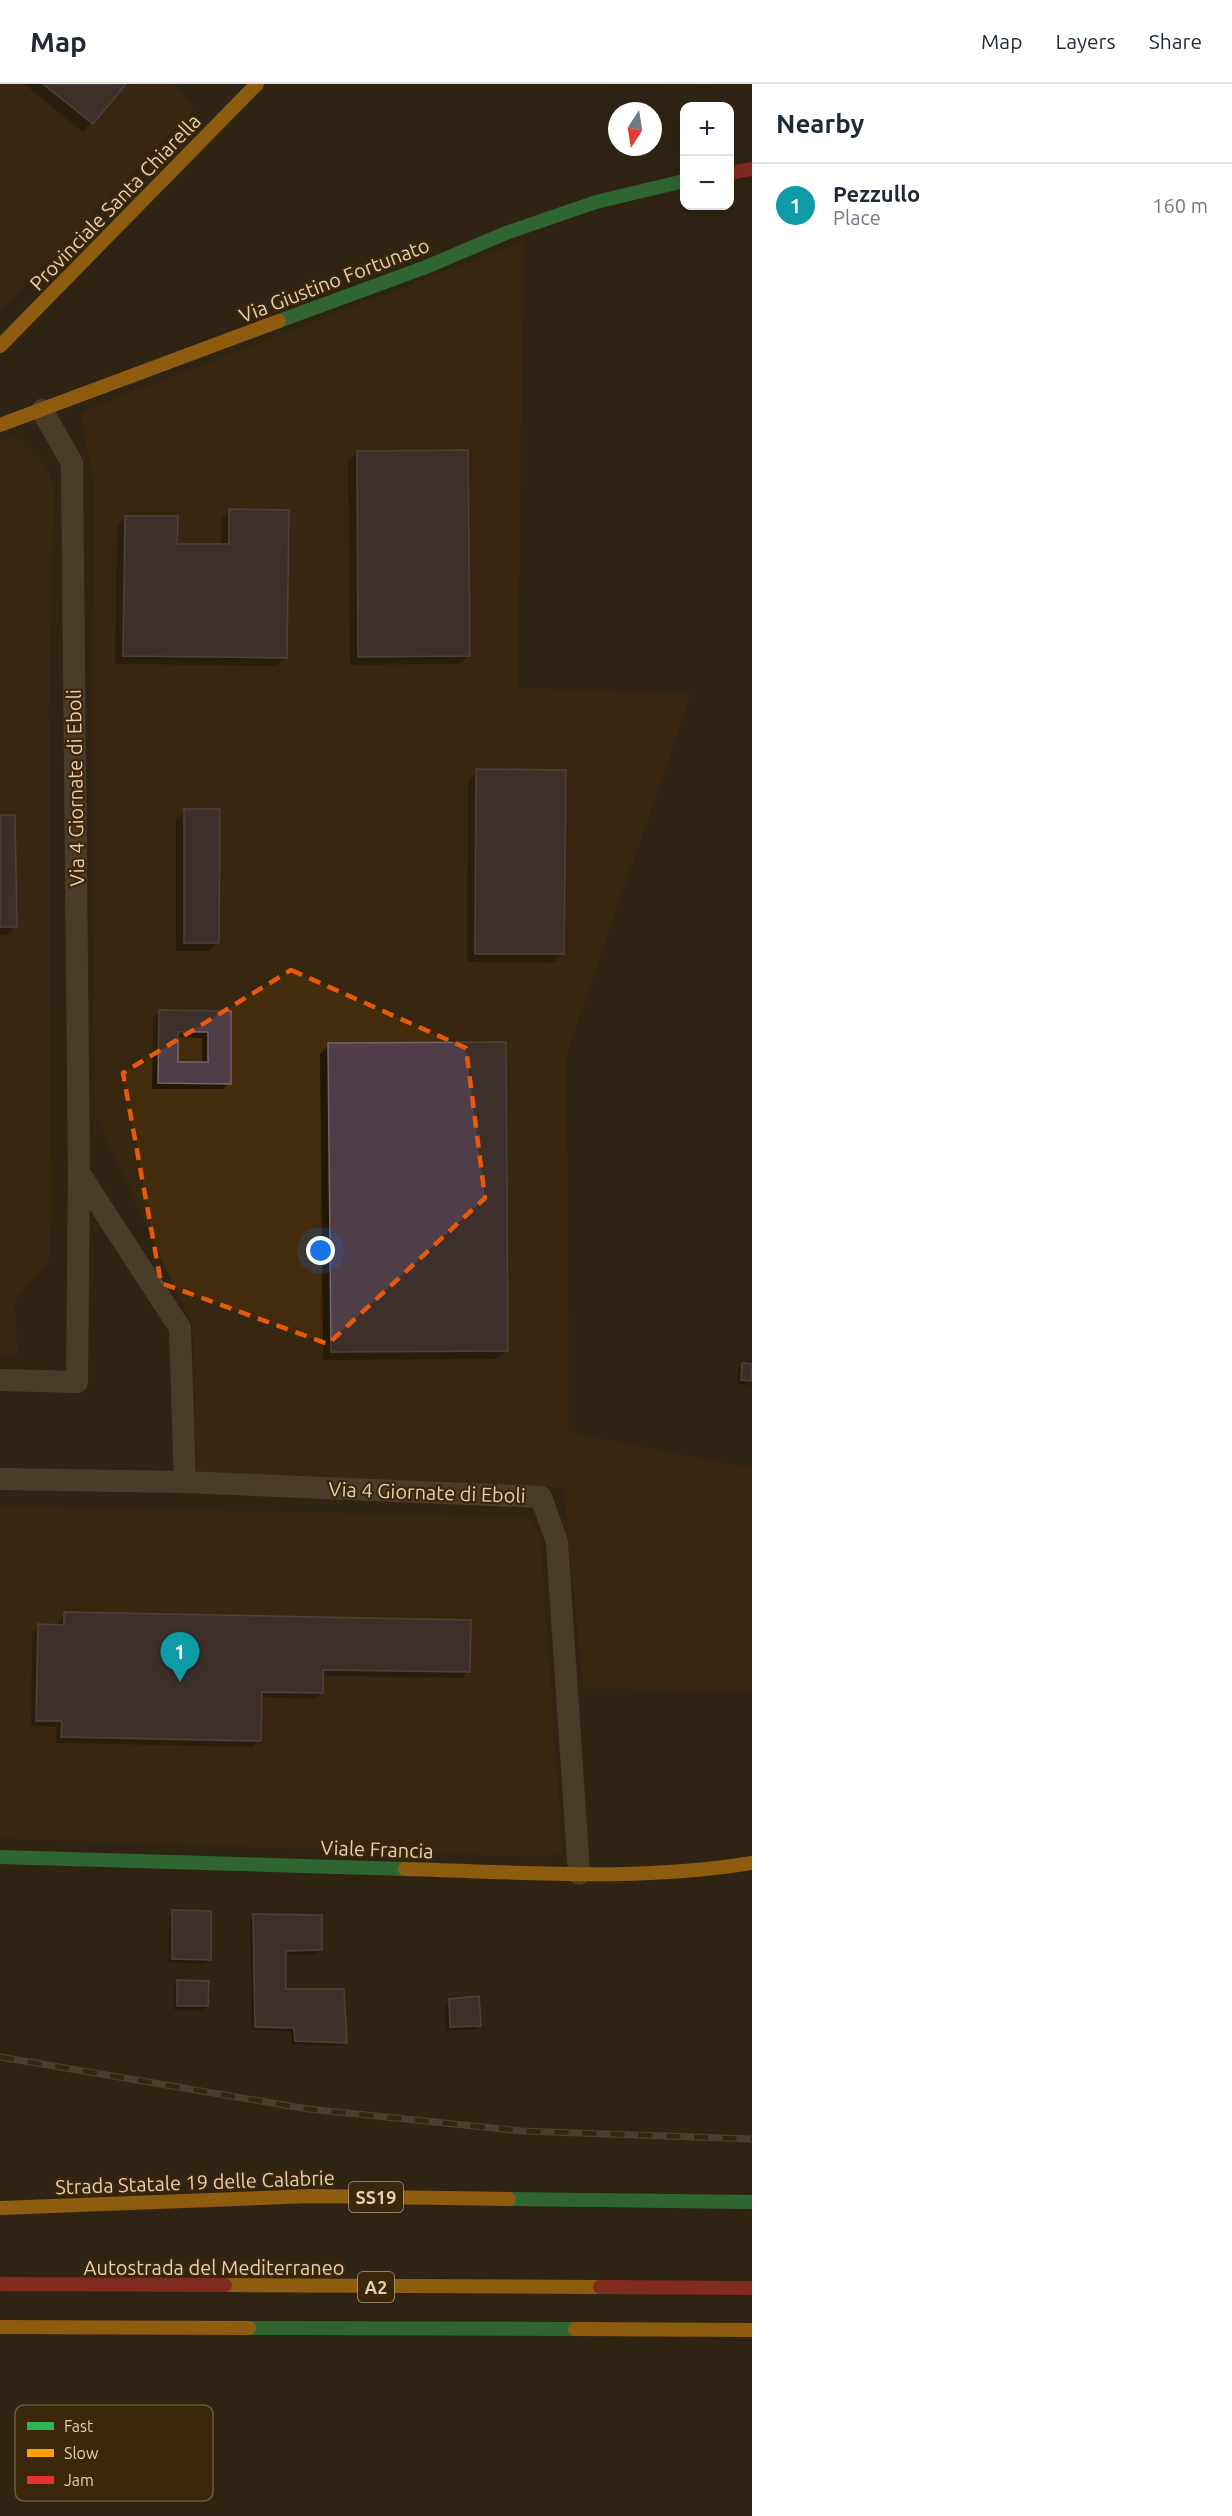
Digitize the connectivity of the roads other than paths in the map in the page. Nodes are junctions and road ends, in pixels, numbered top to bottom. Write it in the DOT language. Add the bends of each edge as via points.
graph roads {
  1 [pos="257,84"];
  2 [pos="752,169"];
  3 [pos="734,172"];
  4 [pos="680,182"];
  5 [pos="0,346"];
  6 [pos="42,410"];
  7 [pos="0,424"];
  8 [pos="79,1173"];
  9 [pos="0,1380"];
  10 [pos="0,1479"];
  11 [pos="185,1482"];
  12 [pos="0,1857"];
  13 [pos="752,1863"];
  14 [pos="579,1874"];
  15 [pos="752,2202"];
  16 [pos="0,2208"];
  17 [pos="0,2284"];
  18 [pos="752,2288"];
  19 [pos="0,2327"];
  20 [pos="752,2330"];
  1 -- 5 [label="main road, Provinciale Santa Chiarella"];
  2 -- 3 [label="main road"];
  4 -- 6 [label="main road, Via Giustino Fortunato" via="596,202 506,233 426,267"];
  6 -- 7 [label="main road, Via Giustino Fortunato"];
  6 -- 8 [label="street, Via 4 Giornate di Eboli" via="72,463"];
  8 -- 9 [label="street, Via 4 Giornate di Eboli" via="76,1382"];
  8 -- 11 [label="street" via="180,1328"];
  10 -- 11 [label="street, Via 4 Giornate di Eboli"];
  11 -- 14 [label="street, Via 4 Giornate di Eboli" via="541,1497 557,1542"];
  12 -- 14 [label="main road, Viale Francia"];
  13 -- 14 [label="main road, Viale Francia" via="711,1870"];
  15 -- 16 [label="main road, Strada Statale 19 delle Calabrie / SS19" via="312,2196"];
  17 -- 18 [label="main road, Autostrada del Mediterraneo / A2"];
  19 -- 20 [label="main road, A2"];
}
